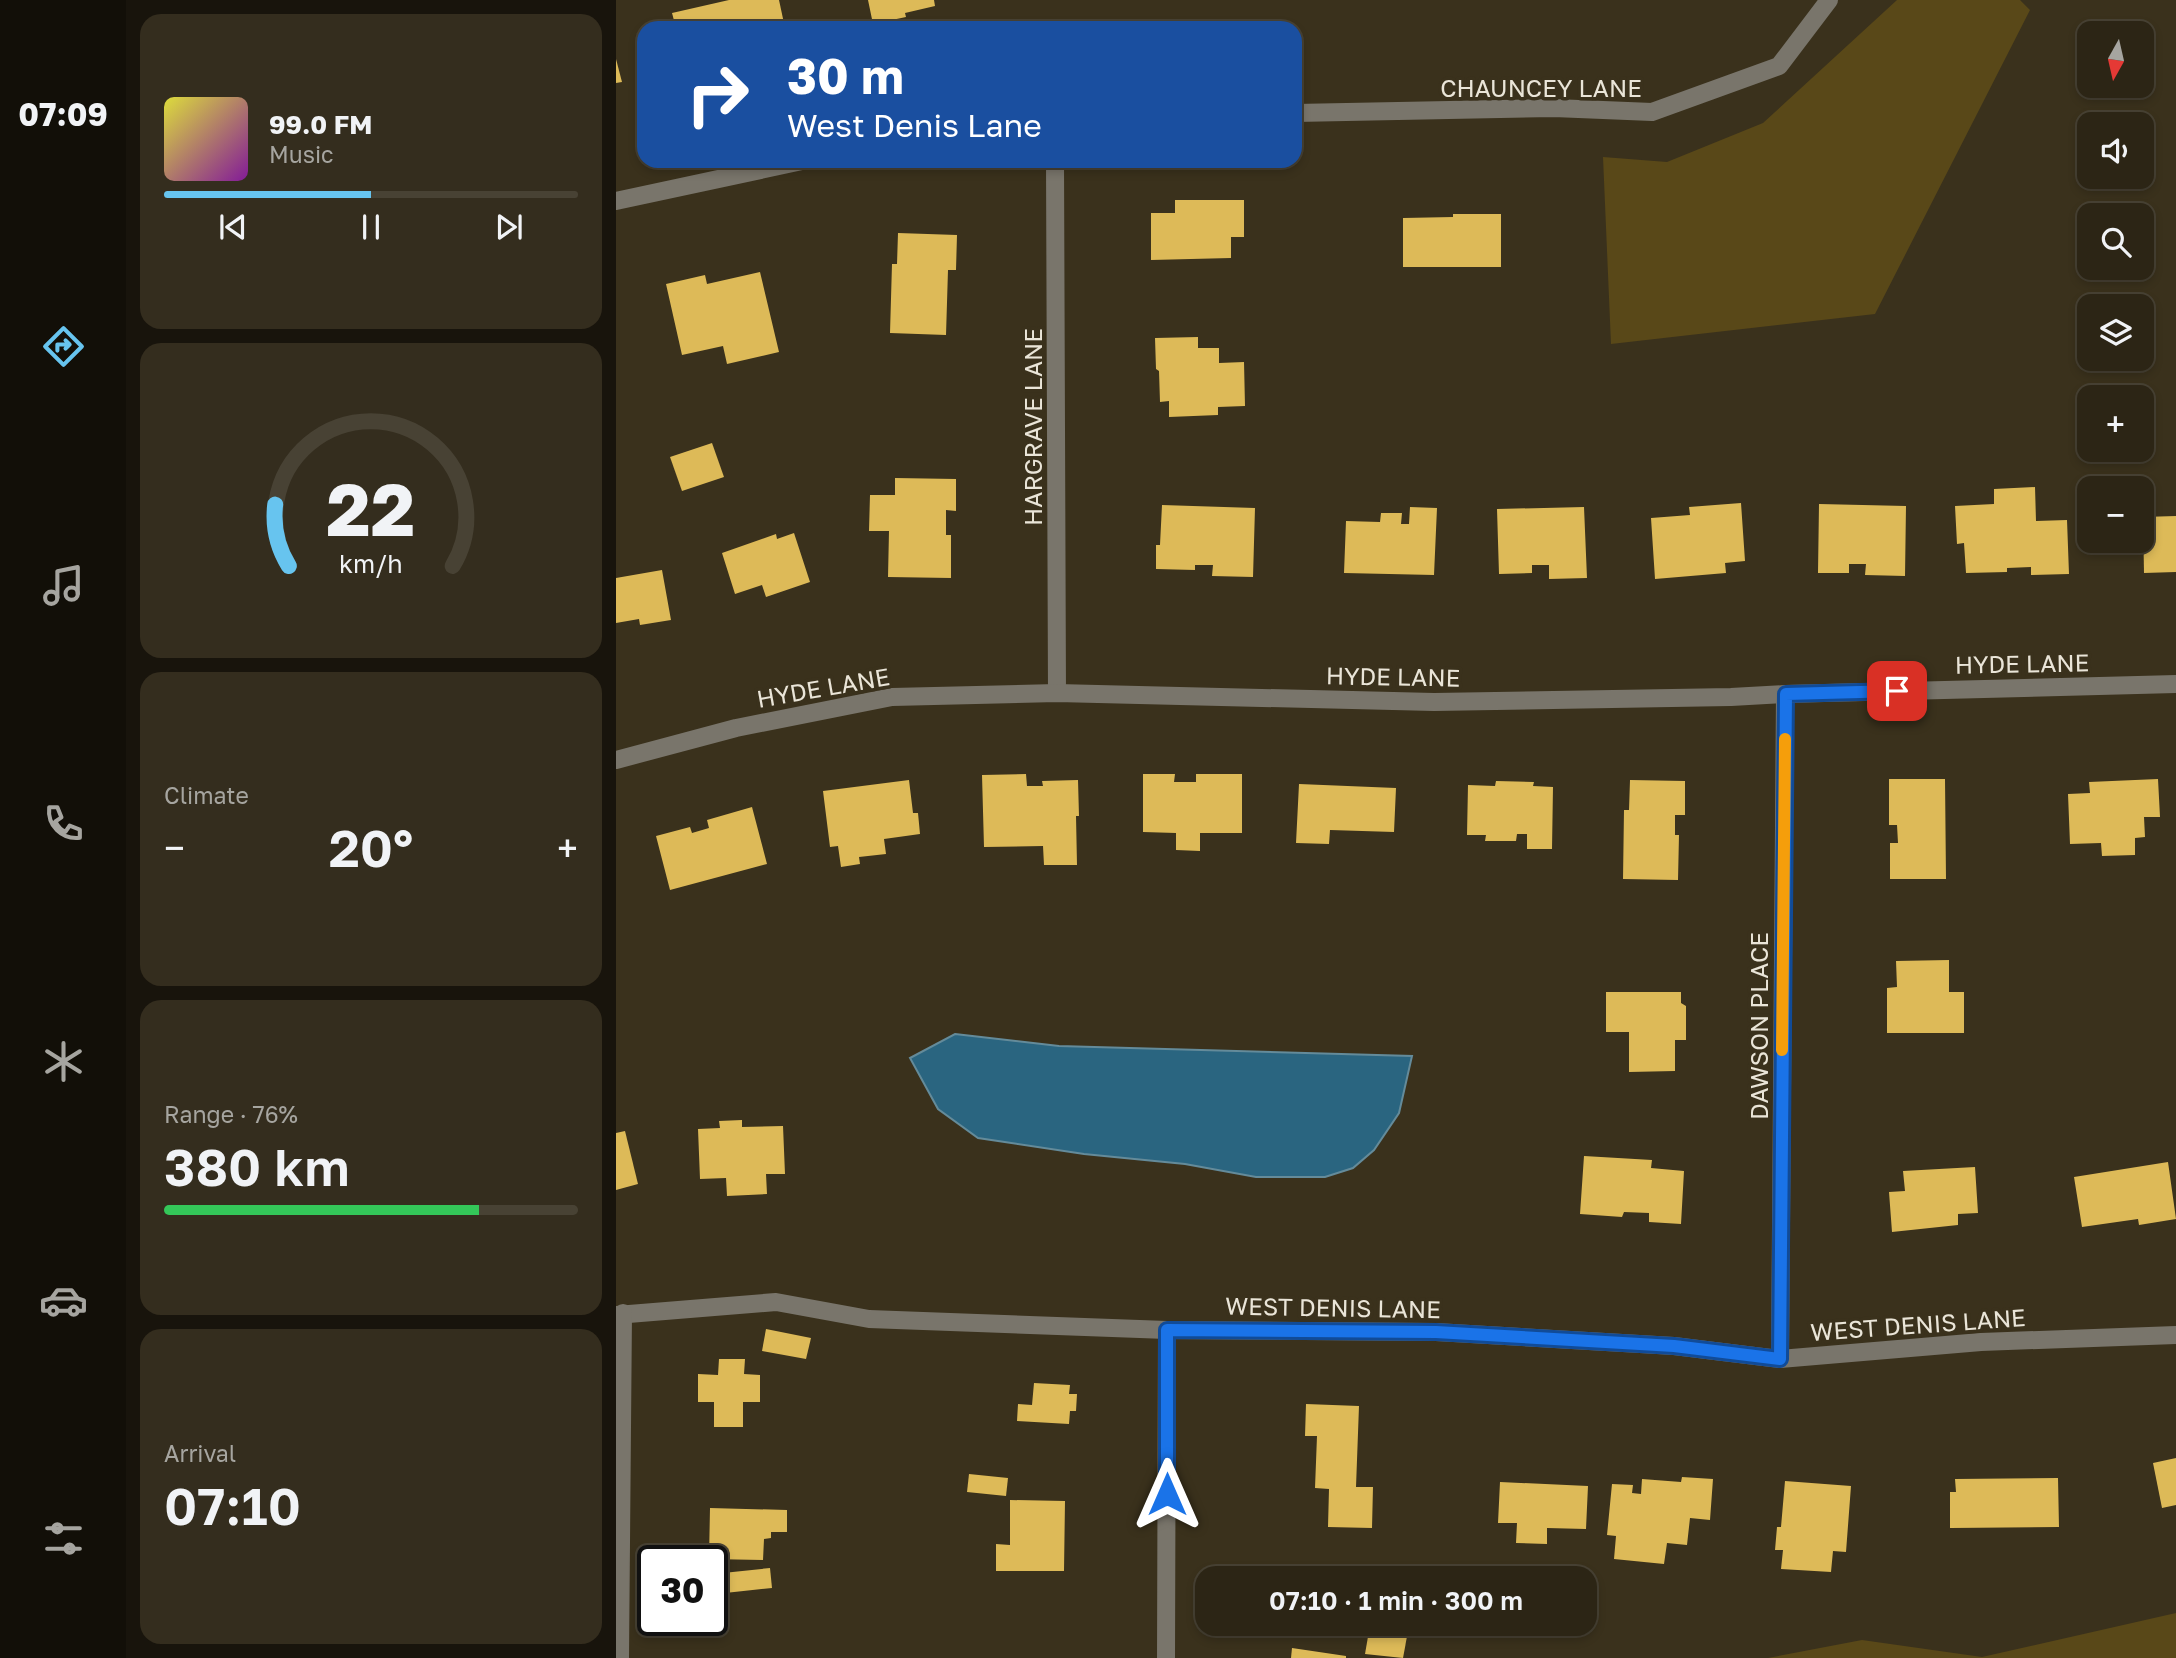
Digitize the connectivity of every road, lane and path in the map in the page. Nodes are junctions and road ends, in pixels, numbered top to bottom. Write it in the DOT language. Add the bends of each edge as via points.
graph roads {
  1 [pos="1829,0"];
  2 [pos="1302,113"];
  3 [pos="769,168"];
  4 [pos="1055,168"];
  5 [pos="616,201"];
  6 [pos="2176,684"];
  7 [pos="1057,692"];
  8 [pos="1786,694"];
  9 [pos="616,760"];
  10 [pos="620,1314"];
  11 [pos="1167,1330"];
  12 [pos="2176,1335"];
  13 [pos="1780,1359"];
  14 [pos="620,1658"];
  15 [pos="1166,1658"];
  1 -- 2 [label="street, CHAUNCEY LANE" via="1779,66 1652,113 1555,108"];
  3 -- 5 [label="street"];
  4 -- 7 [label="street, HARGRAVE LANE"];
  6 -- 8 [label="street, HYDE LANE"];
  7 -- 8 [label="street, HYDE LANE" via="1434,702"];
  7 -- 9 [label="street, HYDE LANE" via="892,697 736,728"];
  8 -- 13 [label="street, DAWSON PLACE"];
  10 -- 11 [label="street, WEST DENIS LANE" via="776,1302 869,1319"];
  10 -- 14 [label="street"];
  11 -- 13 [label="street, WEST DENIS LANE" via="1436,1332 1674,1346"];
  11 -- 15 [label="street"];
  12 -- 13 [label="street, WEST DENIS LANE" via="1981,1342"];
}
